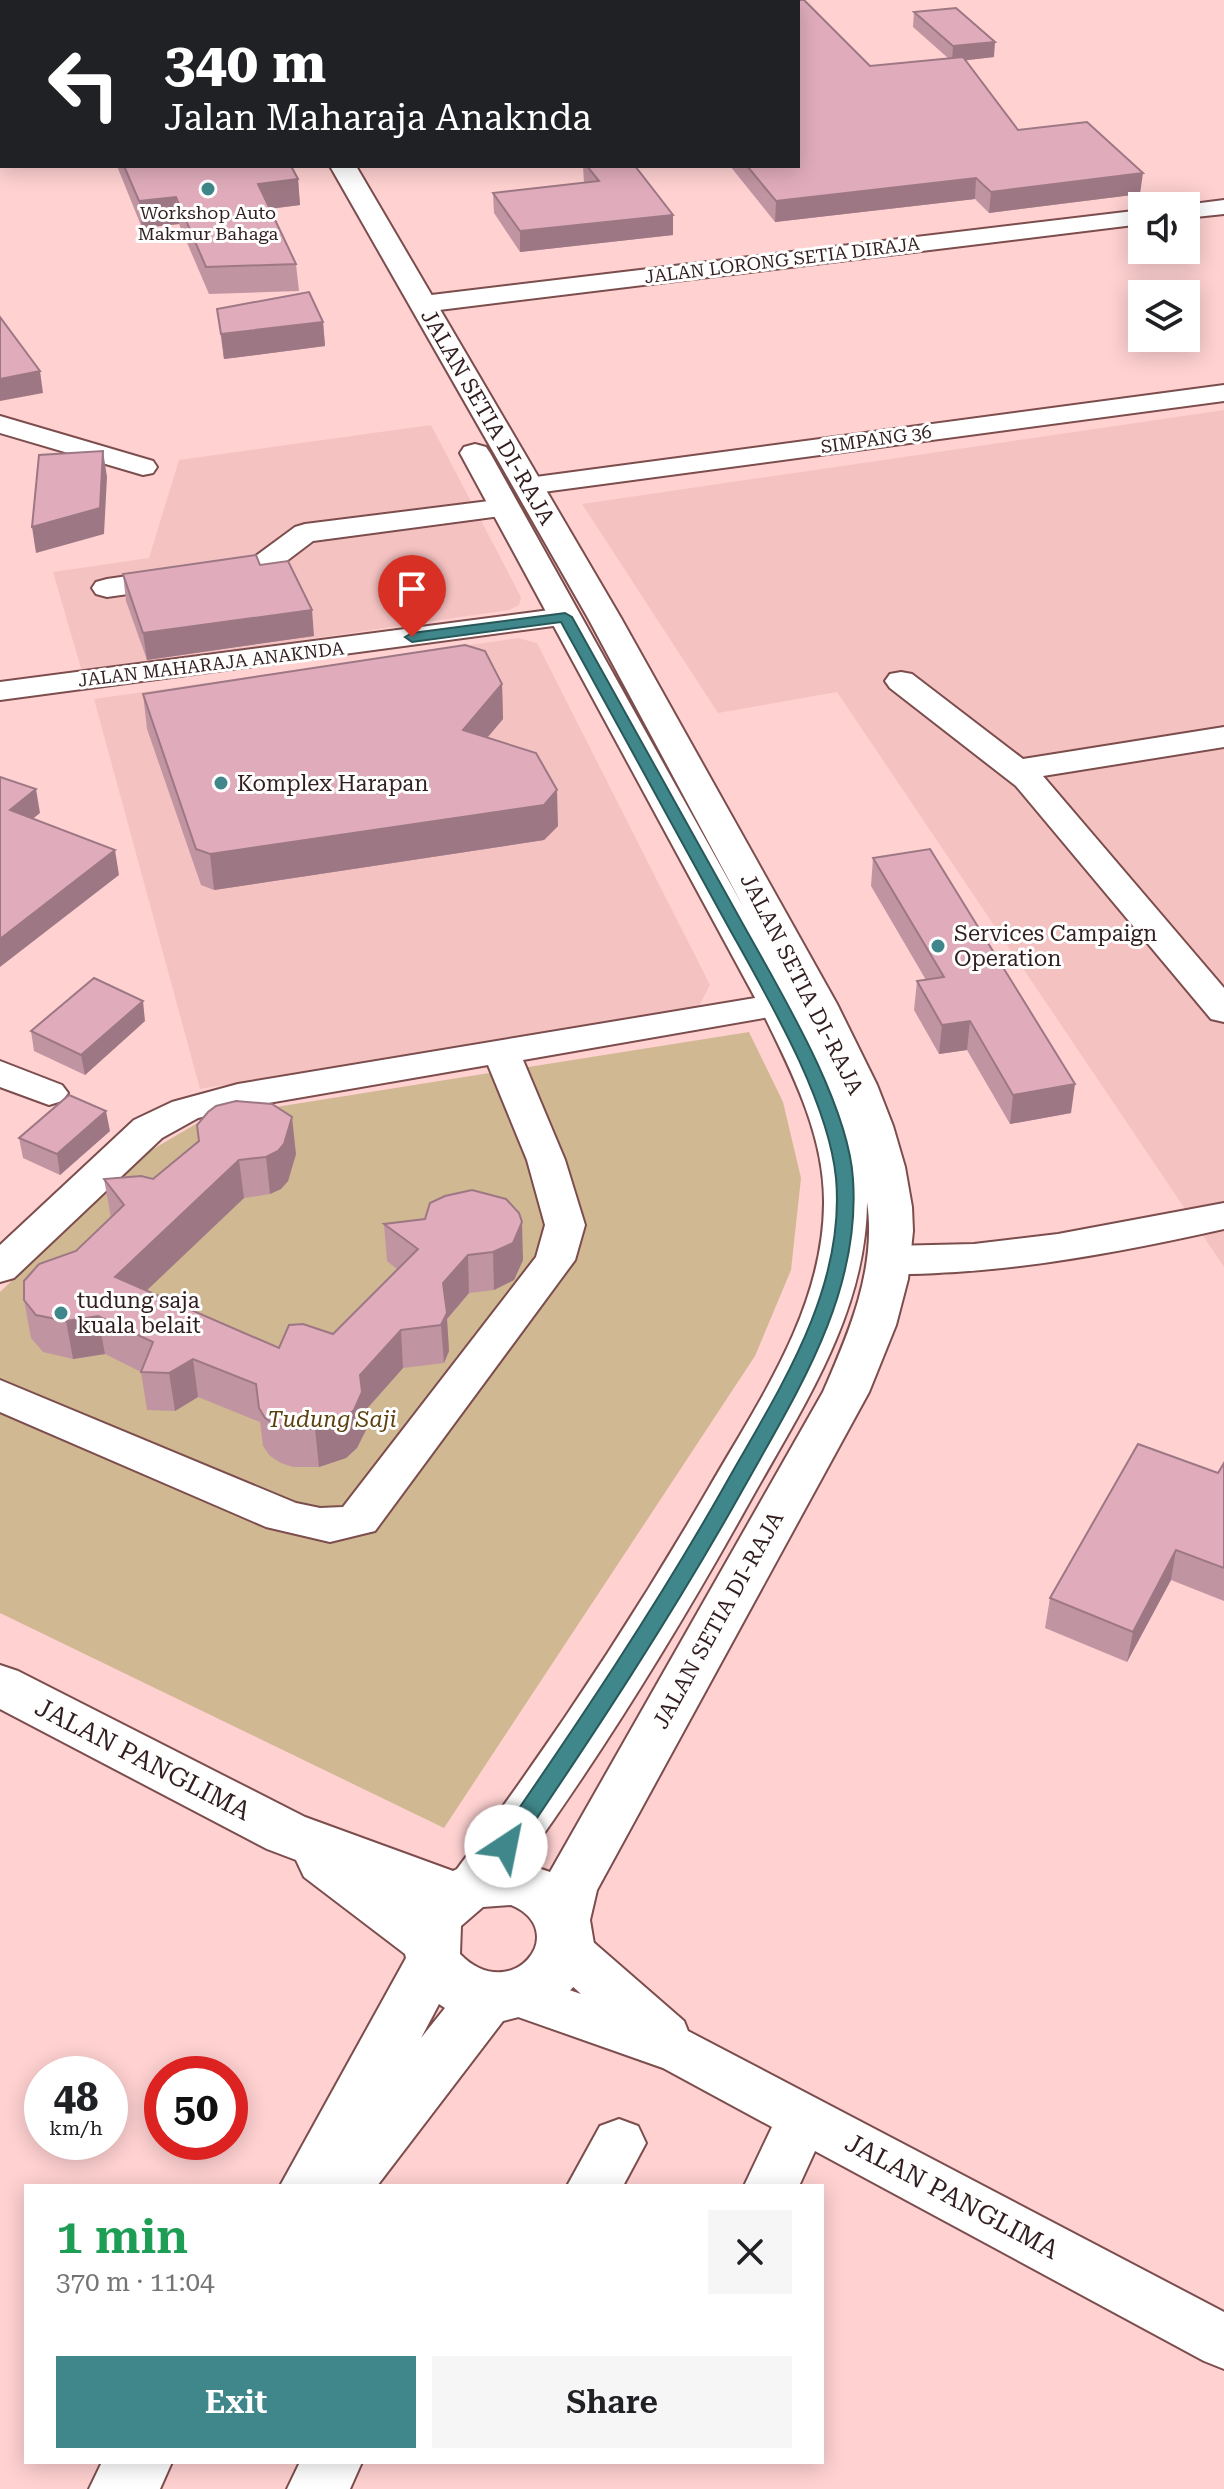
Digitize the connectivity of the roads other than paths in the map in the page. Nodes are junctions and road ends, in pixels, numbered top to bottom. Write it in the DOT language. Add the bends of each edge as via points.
graph roads {
  1 [pos="318,168"];
  2 [pos="344,168"];
  3 [pos="1224,207"];
  4 [pos="1200,210"];
  5 [pos="1128,219"];
  6 [pos="423,304"];
  7 [pos="1224,393"];
  8 [pos="0,424"];
  9 [pos="143,467"];
  10 [pos="516,497"];
  11 [pos="107,588"];
  12 [pos="565,617"];
  13 [pos="901,681"];
  14 [pos="0,691"];
  15 [pos="1224,737"];
  16 [pos="1018,770"];
  17 [pos="779,1005"];
  18 [pos="1224,1011"];
  19 [pos="501,1052"];
  20 [pos="0,1073"];
  21 [pos="49,1093"];
  22 [pos="1224,1216"];
  23 [pos="890,1260"];
  24 [pos="0,1268"];
  25 [pos="0,1395"];
  26 [pos="0,1685"];
  27 [pos="448,1921"];
  28 [pos="565,1934"];
  29 [pos="504,1997"];
  30 [pos="680,2051"];
  31 [pos="804,2117"];
  32 [pos="311,2184"];
  33 [pos="343,2184"];
  34 [pos="772,2184"];
  35 [pos="1224,2342"];
  36 [pos="139,2464"];
  37 [pos="332,2464"];
  38 [pos="122,2489"];
  39 [pos="317,2489"];
  1 -- 10 [label="main road, JALAN SETIA DI-RAJA"];
  2 -- 6 [label="main road, JALAN SETIA DI-RAJA"];
  3 -- 4 [label="street"];
  5 -- 6 [label="street, JALAN LORONG SETIA DIRAJA"];
  6 -- 10 [label="main road, JALAN SETIA DI-RAJA"];
  7 -- 10 [label="street, SIMPANG 36"];
  8 -- 9 [label="street"];
  10 -- 11 [label="street, SIMPANG 36" via="305,533 262,566"];
  10 -- 12 [label="main road, JALAN SETIA DI-RAJA"];
  10 -- 23 [label="main road, JALAN SETIA DI-RAJA" via="713,812 849,1070 887,1189"];
  12 -- 14 [label="street, JALAN MAHARAJA ANAKNDA"];
  12 -- 17 [label="main road, JALAN SETIA DI-RAJA"];
  13 -- 16 [label="street"];
  15 -- 16 [label="street"];
  16 -- 18 [label="street"];
  17 -- 19 [label="street"];
  17 -- 27 [label="main road, JALAN SETIA DI-RAJA" via="812,1072 845,1177 843,1233 826,1310 806,1359 703,1542 609,1695"];
  19 -- 24 [label="street" via="238,1096 185,1110 148,1129"];
  19 -- 25 [label="street" via="546,1160 565,1225 555,1260 359,1519 343,1526 282,1515"];
  20 -- 21 [label="street"];
  22 -- 23 [label="street" via="1145,1234 950,1261"];
  23 -- 28 [label="main road, JALAN SETIA DI-RAJA" via="877,1316 846,1392 570,1887"];
  26 -- 27 [label="main road, JALAN PANGLIMA"];
  27 -- 28 [label="main road" via="511,1882 543,1895"];
  27 -- 29 [label="main road" via="454,1987"];
  27 -- 32 [label="main road, JALAN SETIA DI-RAJA"];
  28 -- 29 [label="main road" via="552,1977"];
  28 -- 30 [label="street, JALAN PANGLIMA"];
  29 -- 30 [label="street, JALAN PANGLIMA"];
  29 -- 33 [label="main road"];
  30 -- 31 [label="street, JALAN PANGLIMA"];
  31 -- 34 [label="street"];
  31 -- 35 [label="street, JALAN PANGLIMA"];
  36 -- 38 [label="main road"];
  37 -- 39 [label="street"];
}
